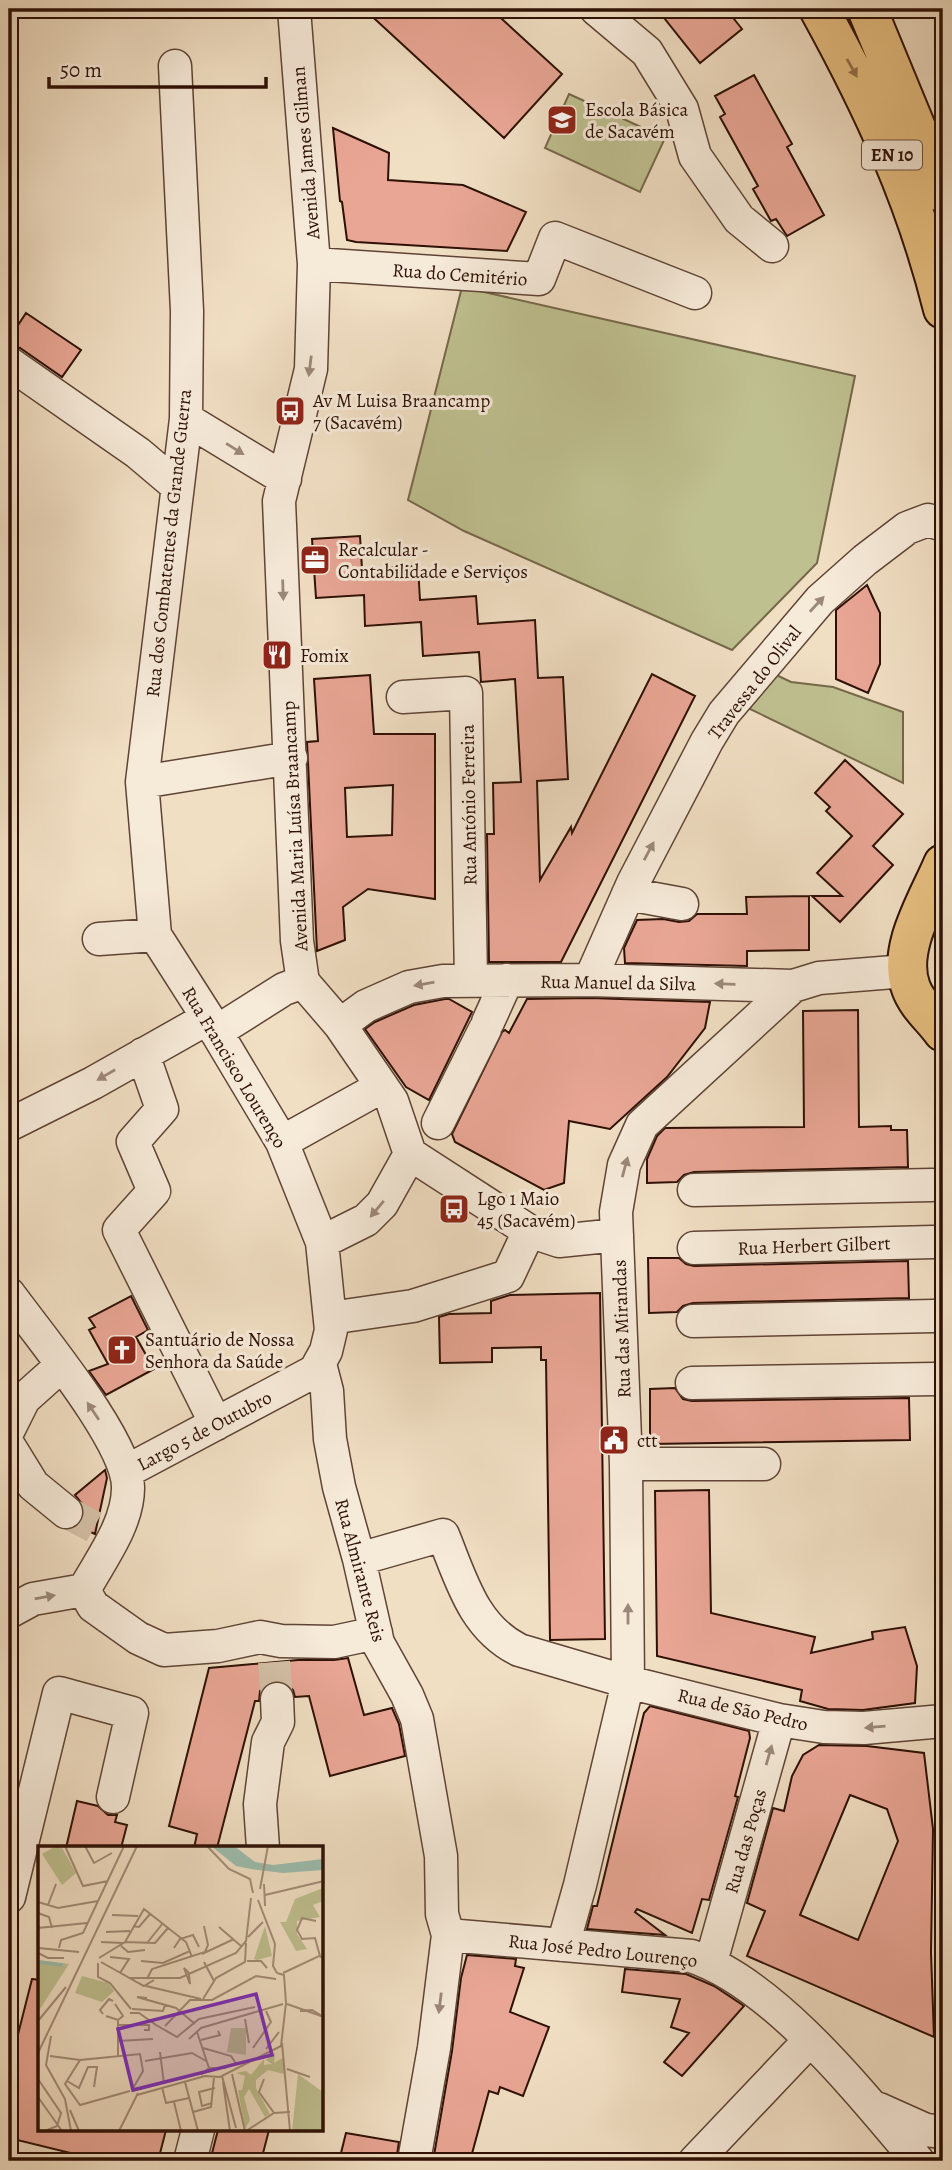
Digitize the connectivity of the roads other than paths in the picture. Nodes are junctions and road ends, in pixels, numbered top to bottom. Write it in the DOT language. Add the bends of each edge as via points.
graph roads {
  1 [pos="294,9"];
  2 [pos="596,9"];
  3 [pos="818,9"];
  4 [pos="867,9"];
  5 [pos="175,65"];
  6 [pos="943,193"];
  7 [pos="772,246"];
  8 [pos="314,264"];
  9 [pos="695,293"];
  10 [pos="314,298"];
  11 [pos="943,309"];
  12 [pos="9,362"];
  13 [pos="186,419"];
  14 [pos="285,480"];
  15 [pos="177,486"];
  16 [pos="943,525"];
  17 [pos="403,697"];
  18 [pos="291,758"];
  19 [pos="142,782"];
  20 [pos="943,864"];
  21 [pos="628,894"];
  22 [pos="682,904"];
  23 [pos="155,935"];
  24 [pos="99,939"];
  25 [pos="906,971"];
  26 [pos="507,980"];
  27 [pos="590,980"];
  28 [pos="471,981"];
  29 [pos="303,982"];
  30 [pos="793,986"];
  31 [pos="939,1023"];
  32 [pos="212,1025"];
  33 [pos="340,1025"];
  34 [pos="144,1054"];
  35 [pos="381,1087"];
  36 [pos="9,1125"];
  37 [pos="282,1142"];
  38 [pos="414,1157"];
  39 [pos="932,1185"];
  40 [pos="694,1190"];
  41 [pos="528,1231"];
  42 [pos="617,1235"];
  43 [pos="323,1242"];
  44 [pos="933,1242"];
  45 [pos="694,1248"];
  46 [pos="9,1294"];
  47 [pos="934,1316"];
  48 [pos="330,1318"];
  49 [pos="693,1321"];
  50 [pos="320,1364"];
  51 [pos="62,1365"];
  52 [pos="935,1378"];
  53 [pos="692,1383"];
  54 [pos="216,1424"];
  55 [pos="9,1429"];
  56 [pos="9,1446"];
  57 [pos="626,1464"];
  58 [pos="764,1464"];
  59 [pos="127,1471"];
  60 [pos="66,1512"];
  61 [pos="359,1559"];
  62 [pos="84,1590"];
  63 [pos="9,1612"];
  64 [pos="376,1633"];
  65 [pos="628,1682"];
  66 [pos="277,1699"];
  67 [pos="779,1720"];
  68 [pos="943,1721"];
  69 [pos="113,1797"];
  70 [pos="263,1846"];
  71 [pos="9,1897"];
  72 [pos="448,1935"];
  73 [pos="562,1945"];
  74 [pos="711,1962"];
  75 [pos="809,2041"];
  76 [pos="870,2105"];
  77 [pos="197,2132"];
  78 [pos="943,2132"];
  79 [pos="190,2161"];
  80 [pos="414,2161"];
  81 [pos="695,2161"];
  82 [pos="918,2161"];
  1 -- 8 [label="street, Avenida James Gilman"];
  2 -- 7 [label="street" via="647,52 682,109 695,156 739,219"];
  3 -- 11 [label="main road, EN 10, one-way" via="859,81 901,174"];
  4 -- 6 [label="main road, EN 10"];
  5 -- 13 [label="street, Rua dos Combatentes da Grande Guerra" via="187,311"];
  8 -- 9 [label="street, Rua do Cemitério" via="539,279 555,238"];
  8 -- 10 [label="street, Avenida James Gilman"];
  10 -- 14 [label="street, Avenida Maria Luísa Braancamp, one-way" via="311,369"];
  12 -- 15 [label="street"];
  13 -- 14 [label="street, one-way"];
  13 -- 15 [label="street, Rua dos Combatentes da Grande Guerra"];
  14 -- 18 [label="street, Avenida Maria Luísa Braancamp, one-way" via="279,501"];
  15 -- 19 [label="street, Rua dos Combatentes da Grande Guerra"];
  21 -- 16 [label="street, Travessa do Olival, one-way" via="707,740 769,659 820,600 865,560 907,528 928,520"];
  17 -- 28 [label="street, Rua António Ferreira" via="466,693"];
  18 -- 19 [label="street"];
  18 -- 29 [label="street, Avenida Maria Luísa Braancamp" via="297,941"];
  19 -- 23 [label="street, Rua dos Combatentes da Grande Guerra"];
  20 -- 25 [label="main road" via="910,941"];
  21 -- 22 [label="street"];
  21 -- 27 [label="street, Travessa do Olival"];
  23 -- 24 [label="street"];
  23 -- 32 [label="street, Rua Francisco Lourenço"];
  25 -- 30 [label="street, Rua Manuel da Silva" via="820,978"];
  25 -- 31 [label="main road" via="919,1004"];
  26 -- 27 [label="street, Rua Manuel da Silva"];
  26 -- 28 [label="street, Rua Manuel da Silva"];
  26 -- 38 [label="street" via="437,1125"];
  30 -- 27 [label="street, Rua Manuel da Silva, one-way"];
  28 -- 33 [label="street, Rua Manuel da Silva, one-way" via="409,987 366,1006"];
  29 -- 32 [label="street"];
  29 -- 33 [label="street"];
  42 -- 30 [label="street, Rua das Mirandas, one-way" via="624,1164 642,1125"];
  32 -- 34 [label="street"];
  32 -- 37 [label="street, Rua Francisco Lourenço"];
  33 -- 35 [label="street"];
  34 -- 36 [label="street, one-way"];
  34 -- 54 [label="street" via="162,1109 132,1142 154,1191 119,1230"];
  35 -- 37 [label="street"];
  35 -- 38 [label="street" via="392,1101"];
  37 -- 43 [label="street, Rua Francisco Lourenço"];
  38 -- 41 [label="street"];
  38 -- 43 [label="street, one-way" via="366,1220"];
  39 -- 40 [label="street"];
  41 -- 42 [label="street" via="559,1241"];
  41 -- 48 [label="street" via="508,1276 413,1306"];
  42 -- 57 [label="street, Rua das Mirandas"];
  43 -- 48 [label="street, Rua Francisco Lourenço"];
  44 -- 45 [label="street, Rua Herbert Gilbert"];
  46 -- 51 [label="street"];
  47 -- 49 [label="street"];
  48 -- 50 [label="street, Rua Francisco Lourenço" via="327,1351"];
  50 -- 54 [label="street, Largo 5 de Outubro"];
  50 -- 61 [label="street, Rua Almirante Reis" via="339,1487"];
  51 -- 55 [label="street" via="24,1398"];
  59 -- 51 [label="street, one-way" via="110,1436"];
  52 -- 53 [label="street"];
  54 -- 59 [label="street, Largo 5 de Outubro"];
  56 -- 60 [label="street" via="33,1485"];
  57 -- 58 [label="street"];
  65 -- 57 [label="street, Rua das Mirandas, one-way"];
  59 -- 62 [label="street, Largo 5 de Outubro" via="129,1490 120,1527 106,1532"];
  61 -- 64 [label="street, Rua Almirante Reis"];
  61 -- 65 [label="street, Rua de São Pedro" via="443,1535 476,1614 504,1643"];
  63 -- 62 [label="street, one-way" via="33,1599"];
  62 -- 64 [label="street" via="93,1606 164,1650 260,1637 273,1651"];
  64 -- 72 [label="street, Rua Almirante Reis" via="417,1719 441,1856 442,1914"];
  65 -- 67 [label="street, Rua de São Pedro"];
  65 -- 73 [label="street, Rua das Mirandas"];
  66 -- 70 [label="street" via="278,1722 268,1742 260,1804"];
  68 -- 67 [label="street, Rua de São Pedro, one-way" via="864,1728"];
  74 -- 67 [label="street, Rua das Poças, one-way"];
  69 -- 71 [label="street" via="132,1713 59,1693"];
  72 -- 73 [label="street, Rua José Pedro Lourenço"];
  72 -- 80 [label="street, Rua Almirante Reis, one-way"];
  73 -- 74 [label="street, Rua José Pedro Lourenço" via="691,1956"];
  74 -- 75 [label="street, Rua José Pedro Lourenço" via="779,2009"];
  75 -- 76 [label="street, Rua José Pedro Lourenço"];
  75 -- 81 [label="street"];
  76 -- 78 [label="street, Rua José Pedro Lourenço" via="926,2130"];
  76 -- 82 [label="street, Rua José Pedro Lourenço"];
  77 -- 79 [label="street"];
}
